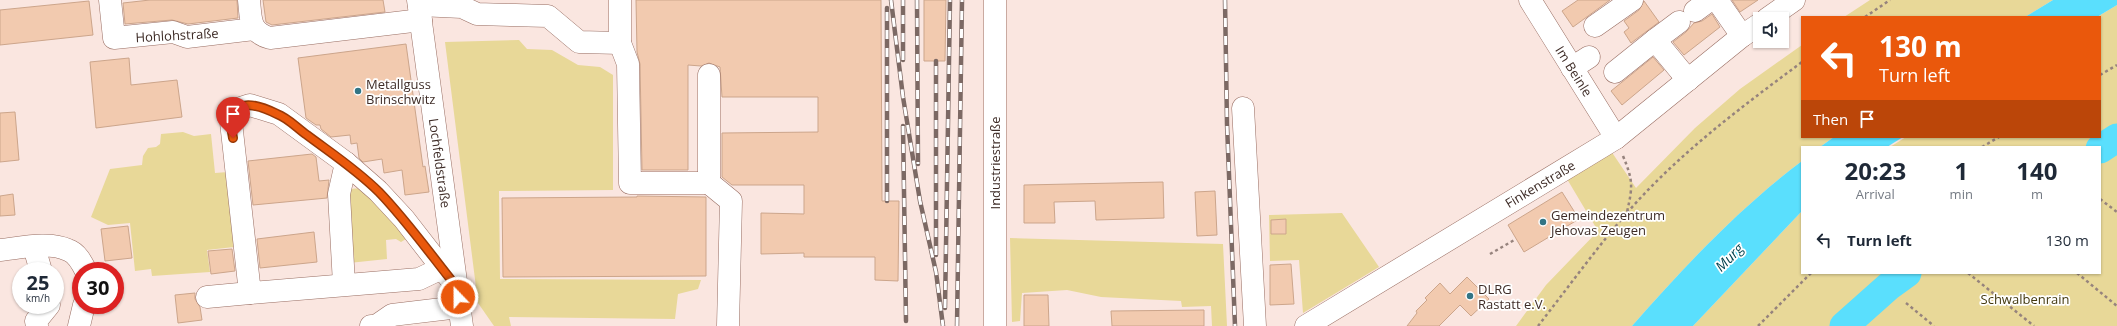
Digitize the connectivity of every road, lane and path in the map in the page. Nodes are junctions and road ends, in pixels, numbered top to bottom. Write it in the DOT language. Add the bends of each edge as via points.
graph roads {
  1 [pos="110,0"];
  2 [pos="249,0"];
  3 [pos="620,0"];
  4 [pos="995,0"];
  5 [pos="1632,0"];
  6 [pos="1717,0"];
  7 [pos="1794,0"];
  8 [pos="1890,0"];
  9 [pos="1533,1"];
  10 [pos="420,8"];
  11 [pos="1695,11"];
  12 [pos="1777,12"];
  13 [pos="1866,16"];
  14 [pos="1595,26"];
  15 [pos="254,29"];
  16 [pos="1753,29"];
  17 [pos="1742,36"];
  18 [pos="1655,40"];
  19 [pos="620,43"];
  20 [pos="1801,63"];
  21 [pos="2117,65"];
  22 [pos="1615,72"];
  23 [pos="2101,74"];
  24 [pos="709,75"];
  25 [pos="1688,80"];
  26 [pos="1243,108"];
  27 [pos="1616,138"];
  28 [pos="1997,138"];
  29 [pos="1984,146"];
  30 [pos="346,164"];
  31 [pos="709,183"];
  32 [pos="2101,200"];
  33 [pos="2117,212"];
  34 [pos="1627,214"];
  35 [pos="1516,239"];
  36 [pos="34,247"];
  37 [pos="0,250"];
  38 [pos="1490,254"];
  39 [pos="38,262"];
  40 [pos="81,262"];
  41 [pos="442,268"];
  42 [pos="1810,274"];
  43 [pos="1969,274"];
  44 [pos="2078,274"];
  45 [pos="344,284"];
  46 [pos="250,293"];
  47 [pos="208,297"];
  48 [pos="1906,303"];
  49 [pos="459,306"];
  50 [pos="2117,306"];
  51 [pos="42,314"];
  52 [pos="52,314"];
  53 [pos="37,326"];
  54 [pos="54,326"];
  55 [pos="371,326"];
  56 [pos="728,326"];
  57 [pos="995,326"];
  58 [pos="1255,326"];
  59 [pos="1306,326"];
  60 [pos="1538,326"];
  61 [pos="1758,326"];
  62 [pos="1934,326"];
  63 [pos="2034,326"];
  1 -- 15 [label="street, Hohlohstraße" via="114,38 173,32 187,37"];
  2 -- 15 [label="street"];
  3 -- 19 [label="street"];
  4 -- 57 [label="street, Industriestraße"];
  5 -- 14 [label="street"];
  6 -- 17 [label="street"];
  7 -- 12 [label="street"];
  8 -- 13 [label="path"];
  9 -- 27 [label="street, Im Beinle" via="1581,62"];
  10 -- 15 [label="street" via="270,38 260,35"];
  10 -- 19 [label="street" via="462,7 477,14 548,16 579,42"];
  10 -- 49 [label="street, Lochfeldstraße"];
  11 -- 18 [label="street"];
  16 -- 17 [label="street, Finkenstraße"];
  17 -- 25 [label="street, Finkenstraße"];
  18 -- 22 [label="street"];
  18 -- 25 [label="street"];
  19 -- 31 [label="street" via="628,64 630,183"];
  20 -- 34 [label="path" via="1706,135"];
  21 -- 23 [label="path"];
  24 -- 31 [label="street"];
  25 -- 27 [label="street, Finkenstraße"];
  26 -- 58 [label="street"];
  27 -- 34 [label="path" via="1632,178"];
  27 -- 59 [label="street, Finkenstraße" via="1470,233"];
  28 -- 29 [label="path"];
  30 -- 41 [label="street" via="383,197"];
  30 -- 45 [label="street" via="339,194"];
  30 -- 46 [label="street" via="279,114 250,105 236,110 232,115"];
  31 -- 56 [label="street" via="731,201"];
  32 -- 33 [label="path"];
  34 -- 60 [label="path"];
  35 -- 38 [label="path"];
  36 -- 37 [label="street"];
  36 -- 39 [label="street"];
  36 -- 40 [label="street" via="52,246 69,250"];
  41 -- 45 [label="street" via="419,278"];
  41 -- 49 [label="street"];
  42 -- 61 [label="path"];
  43 -- 63 [label="path"];
  44 -- 50 [label="path"];
  45 -- 46 [label="street"];
  46 -- 47 [label="street"];
  48 -- 62 [label="path"];
  49 -- 55 [label="street" via="392,315 376,326"];
  51 -- 53 [label="street" via="36,321"];
  52 -- 54 [label="street"];
}
